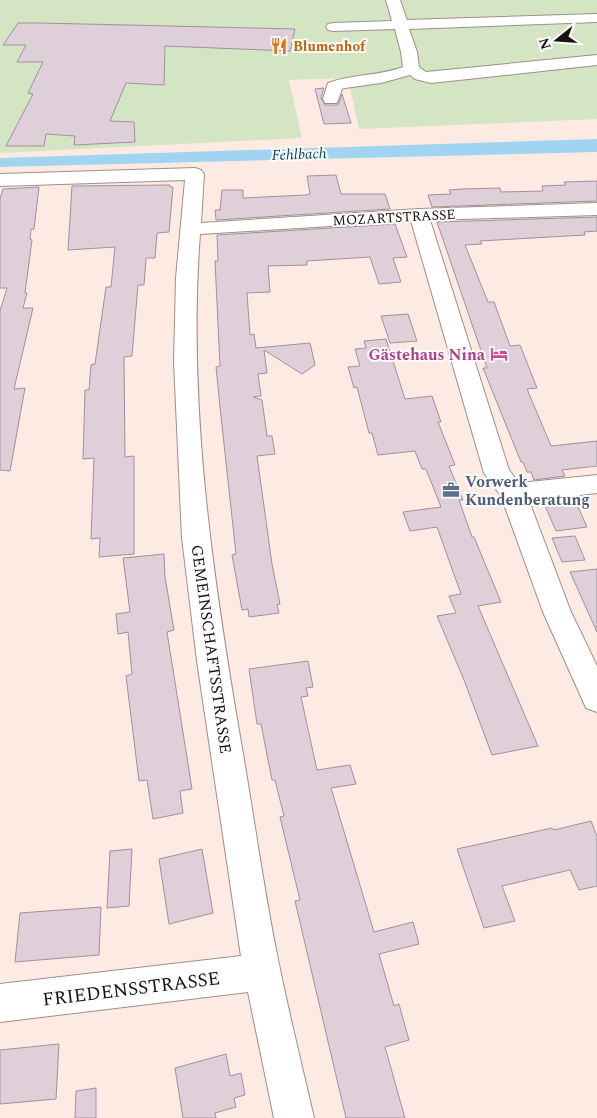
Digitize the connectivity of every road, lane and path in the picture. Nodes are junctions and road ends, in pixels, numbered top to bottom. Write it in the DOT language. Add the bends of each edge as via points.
graph roads {
  1 [pos="393,0"];
  2 [pos="597,18"];
  3 [pos="400,25"];
  4 [pos="333,27"];
  5 [pos="597,60"];
  6 [pos="404,72"];
  7 [pos="331,98"];
  8 [pos="0,180"];
  9 [pos="597,209"];
  10 [pos="419,215"];
  11 [pos="191,229"];
  12 [pos="597,484"];
  13 [pos="512,493"];
  14 [pos="597,699"];
  15 [pos="262,972"];
  16 [pos="0,1003"];
  17 [pos="294,1118"];
  1 -- 3 [label="street"];
  2 -- 3 [label="street"];
  3 -- 4 [label="street"];
  3 -- 6 [label="street" via="409,52"];
  5 -- 6 [label="street" via="431,78"];
  6 -- 7 [label="street" via="343,82 334,86"];
  8 -- 11 [label="street, GEMEINSCHAFTSSTRASSE" via="195,174"];
  9 -- 10 [label="street, MOZARTSTRASSE"];
  10 -- 11 [label="street, MOZARTSTRASSE"];
  10 -- 13 [label="street" via="497,473"];
  11 -- 15 [label="street, GEMEINSCHAFTSSTRASSE" via="186,278 185,362 196,538 212,661"];
  12 -- 13 [label="street"];
  13 -- 14 [label="street" via="557,612"];
  15 -- 16 [label="street, FRIEDENSSTRASSE"];
  15 -- 17 [label="street, GEMEINSCHAFTSSTRASSE"];
}
